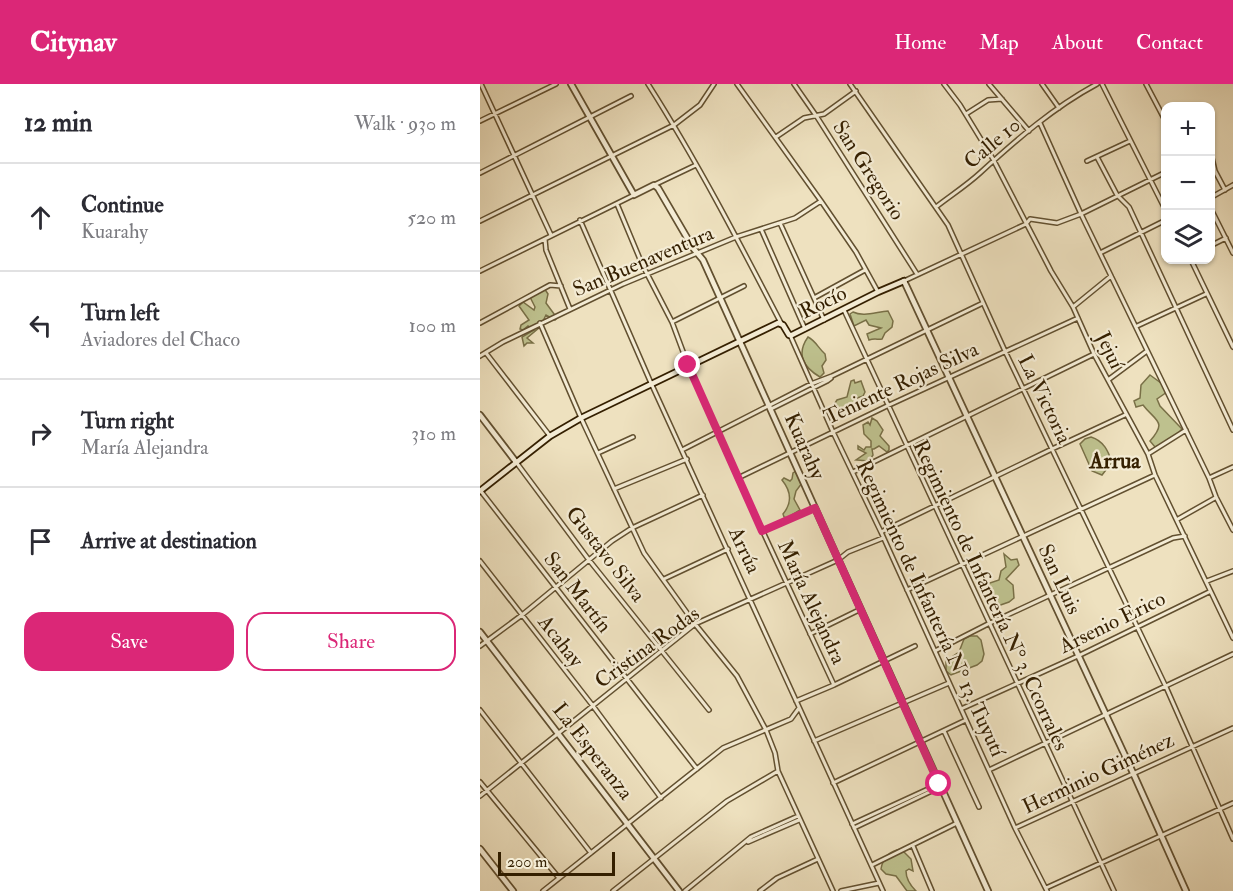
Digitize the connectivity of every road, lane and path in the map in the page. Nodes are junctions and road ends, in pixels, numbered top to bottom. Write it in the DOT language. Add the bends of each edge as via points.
graph roads {
  1 [pos="481,84"];
  2 [pos="556,84"];
  3 [pos="571,84"];
  4 [pos="648,84"];
  5 [pos="714,84"];
  6 [pos="737,84"];
  7 [pos="794,84"];
  8 [pos="850,84"];
  9 [pos="944,84"];
  10 [pos="989,84"];
  11 [pos="1042,84"];
  12 [pos="1097,84"];
  13 [pos="1102,84"];
  14 [pos="1146,84"];
  15 [pos="856,92"];
  16 [pos="631,96"];
  17 [pos="1002,99"];
  18 [pos="1059,108"];
  19 [pos="1161,112"];
  20 [pos="495,114"];
  21 [pos="966,114"];
  22 [pos="817,117"];
  23 [pos="590,118"];
  24 [pos="480,121"];
  25 [pos="1040,123"];
  26 [pos="674,125"];
  27 [pos="1029,131"];
  28 [pos="776,137"];
  29 [pos="1130,141"];
  30 [pos="514,156"];
  31 [pos="612,156"];
  32 [pos="1097,157"];
  33 [pos="993,159"];
  34 [pos="1087,161"];
  35 [pos="696,164"];
  36 [pos="1215,171"];
  37 [pos="480,173"];
  38 [pos="1161,174"];
  39 [pos="1149,180"];
  40 [pos="654,185"];
  41 [pos="1233,185"];
  42 [pos="1225,190"];
  43 [pos="532,195"];
  44 [pos="634,195"];
  45 [pos="1117,195"];
  46 [pos="1215,195"];
  47 [pos="821,201"];
  48 [pos="617,204"];
  49 [pos="936,207"];
  50 [pos="1165,210"];
  51 [pos="1212,210"];
  52 [pos="1081,214"];
  53 [pos="580,220"];
  54 [pos="480,221"];
  55 [pos="1161,222"];
  56 [pos="780,223"];
  57 [pos="1026,224"];
  58 [pos="760,229"];
  59 [pos="1140,233"];
  60 [pos="551,235"];
  61 [pos="736,237"];
  62 [pos="1226,238"];
  63 [pos="545,239"];
  64 [pos="1215,244"];
  65 [pos="1100,253"];
  66 [pos="1233,253"];
  67 [pos="698,254"];
  68 [pos="960,254"];
  69 [pos="1193,264"];
  70 [pos="866,270"];
  71 [pos="480,271"];
  72 [pos="648,273"];
  73 [pos="918,274"];
  74 [pos="1112,276"];
  75 [pos="557,277"];
  76 [pos="904,282"];
  77 [pos="550,285"];
  78 [pos="561,286"];
  79 [pos="744,286"];
  80 [pos="611,290"];
  81 [pos="878,292"];
  82 [pos="1207,293"];
  83 [pos="721,297"];
  84 [pos="814,298"];
  85 [pos="983,303"];
  86 [pos="1073,307"];
  87 [pos="1176,308"];
  88 [pos="570,309"];
  89 [pos="844,310"];
  90 [pos="1078,318"];
  91 [pos="824,320"];
  92 [pos="672,322"];
  93 [pos="480,323"];
  94 [pos="540,323"];
  95 [pos="781,323"];
  96 [pos="1137,326"];
  97 [pos="805,329"];
  98 [pos="927,331"];
  99 [pos="790,335"];
  100 [pos="740,341"];
  101 [pos="1233,347"];
  102 [pos="1005,351"];
  103 [pos="1147,351"];
  104 [pos="486,353"];
  105 [pos="1094,354"];
  106 [pos="480,357"];
  107 [pos="866,359"];
  108 [pos="688,365"];
  109 [pos="832,376"];
  110 [pos="949,377"];
  111 [pos="1108,380"];
  112 [pos="651,383"];
  113 [pos="811,384"];
  114 [pos="813,388"];
  115 [pos="1023,389"];
  116 [pos="887,406"];
  117 [pos="768,407"];
  118 [pos="1126,415"];
  119 [pos="480,416"];
  120 [pos="968,416"];
  121 [pos="581,418"];
  122 [pos="1186,430"];
  123 [pos="1233,430"];
  124 [pos="718,432"];
  125 [pos="833,432"];
  126 [pos="550,435"];
  127 [pos="633,437"];
  128 [pos="906,446"];
  129 [pos="1052,448"];
  130 [pos="682,450"];
  131 [pos="598,453"];
  132 [pos="790,453"];
  133 [pos="1148,454"];
  134 [pos="687,459"];
  135 [pos="516,462"];
  136 [pos="1233,467"];
  137 [pos="853,473"];
  138 [pos="1155,475"];
  139 [pos="994,476"];
  140 [pos="738,478"];
  141 [pos="1209,478"];
  142 [pos="614,489"];
  143 [pos="480,490"];
  144 [pos="703,495"];
  145 [pos="1216,497"];
  146 [pos="933,505"];
  147 [pos="815,508"];
  148 [pos="1080,509"];
  149 [pos="1178,519"];
  150 [pos="1231,521"];
  151 [pos="632,528"];
  152 [pos="1181,528"];
  153 [pos="1233,530"];
  154 [pos="762,531"];
  155 [pos="881,532"];
  156 [pos="1022,536"];
  157 [pos="1185,536"];
  158 [pos="883,538"];
  159 [pos="1173,538"];
  160 [pos="728,549"];
  161 [pos="588,560"];
  162 [pos="838,560"];
  163 [pos="480,561"];
  164 [pos="961,563"];
  165 [pos="1109,569"];
  166 [pos="1233,571"];
  167 [pos="664,579"];
  168 [pos="1206,581"];
  169 [pos="786,584"];
  170 [pos="555,587"];
  171 [pos="907,590"];
  172 [pos="1210,591"];
  173 [pos="1050,596"];
  174 [pos="752,600"];
  175 [pos="861,609"];
  176 [pos="522,615"];
  177 [pos="695,624"];
  178 [pos="988,624"];
  179 [pos="1136,628"];
  180 [pos="480,632"];
  181 [pos="810,634"];
  182 [pos="1233,638"];
  183 [pos="487,641"];
  184 [pos="480,646"];
  185 [pos="915,646"];
  186 [pos="662,651"];
  187 [pos="935,651"];
  188 [pos="1233,654"];
  189 [pos="1078,656"];
  190 [pos="884,661"];
  191 [pos="627,679"];
  192 [pos="950,683"];
  193 [pos="1016,683"];
  194 [pos="834,685"];
  195 [pos="1166,687"];
  196 [pos="796,701"];
  197 [pos="902,702"];
  198 [pos="593,706"];
  199 [pos="799,708"];
  200 [pos="961,709"];
  201 [pos="480,710"];
  202 [pos="709,710"];
  203 [pos="1106,715"];
  204 [pos="966,720"];
  205 [pos="1233,728"];
  206 [pos="767,731"];
  207 [pos="944,731"];
  208 [pos="559,734"];
  209 [pos="814,741"];
  210 [pos="921,743"];
  211 [pos="1045,744"];
  212 [pos="1192,746"];
  213 [pos="522,763"];
  214 [pos="697,769"];
  215 [pos="989,770"];
  216 [pos="778,771"];
  217 [pos="1134,775"];
  218 [pos="480,782"];
  219 [pos="834,783"];
  220 [pos="940,785"];
  221 [pos="486,791"];
  222 [pos="480,796"];
  223 [pos="661,798"];
  224 [pos="1071,802"];
  225 [pos="1233,803"];
  226 [pos="979,807"];
  227 [pos="1218,809"];
  228 [pos="799,817"];
  229 [pos="628,824"];
  230 [pos="957,824"];
  231 [pos="853,826"];
  232 [pos="1015,828"];
  233 [pos="1161,835"];
  234 [pos="1233,839"];
  235 [pos="912,845"];
  236 [pos="480,849"];
  237 [pos="591,853"];
  238 [pos="655,858"];
  239 [pos="818,859"];
  240 [pos="1101,863"];
  241 [pos="872,866"];
  242 [pos="559,879"];
  243 [pos="879,883"];
  244 [pos="1047,889"];
  245 [pos="513,891"];
  246 [pos="543,891"];
  247 [pos="614,891"];
  248 [pos="679,891"];
  249 [pos="685,891"];
  250 [pos="760,891"];
  251 [pos="833,891"];
  252 [pos="841,891"];
  253 [pos="883,891"];
  254 [pos="932,891"];
  255 [pos="988,891"];
  256 [pos="1114,891"];
  257 [pos="1186,891"];
  1 -- 20 [label="street"];
  2 -- 20 [label="street"];
  3 -- 23 [label="street"];
  4 -- 26 [label="street"];
  5 -- 26 [label="street" via="700,105"];
  6 -- 28 [label="street"];
  7 -- 22 [label="street, San Gregorio"];
  8 -- 15 [label="street, La Victoria"];
  9 -- 21 [label="street, Jejuí"];
  10 -- 17 [label="street"];
  11 -- 18 [label="street"];
  12 -- 18 [label="street, Calle 10"];
  13 -- 29 [label="street"];
  14 -- 19 [label="street"];
  15 -- 22 [label="street"];
  15 -- 49 [label="street, La Victoria"];
  16 -- 23 [label="street"];
  17 -- 21 [label="street" via="988,100"];
  17 -- 27 [label="street"];
  18 -- 25 [label="street, Calle 10"];
  20 -- 24 [label="street"];
  20 -- 30 [label="street"];
  21 -- 33 [label="street, Jejuí"];
  22 -- 28 [label="street" via="804,118"];
  22 -- 73 [label="street, San Gregorio"];
  23 -- 30 [label="street"];
  23 -- 31 [label="street"];
  25 -- 27 [label="street, Calle 10"];
  25 -- 52 [label="street"];
  26 -- 31 [label="street"];
  26 -- 35 [label="street"];
  27 -- 33 [label="street, Calle 10"];
  28 -- 47 [label="street"];
  29 -- 32 [label="street"];
  29 -- 39 [label="street"];
  30 -- 37 [label="street"];
  30 -- 43 [label="street"];
  31 -- 43 [label="street"];
  31 -- 44 [label="street"];
  32 -- 34 [label="street"];
  32 -- 45 [label="street"];
  33 -- 49 [label="street, Calle 10"];
  33 -- 57 [label="street, Jejuí"];
  35 -- 40 [label="street"];
  35 -- 61 [label="street"];
  36 -- 42 [label="street"];
  38 -- 39 [label="street, Rocío"];
  39 -- 45 [label="street, Rocío"];
  39 -- 50 [label="street"];
  40 -- 44 [label="street"];
  40 -- 67 [label="street, Kuarahy"];
  41 -- 42 [label="street"];
  42 -- 46 [label="street"];
  43 -- 54 [label="street"];
  43 -- 60 [label="street"];
  44 -- 48 [label="street"];
  45 -- 52 [label="street, Rocío"];
  45 -- 59 [label="street" via="1129,207"];
  47 -- 56 [label="street, San Buenaventura"];
  47 -- 70 [label="street"];
  48 -- 53 [label="street"];
  48 -- 72 [label="street, María Alejandra"];
  49 -- 68 [label="street, La Victoria"];
  51 -- 62 [label="street"];
  52 -- 57 [label="street, Rocío" via="1057,223 1033,219"];
  52 -- 65 [label="street"];
  53 -- 60 [label="street"];
  53 -- 80 [label="street, Arrúa"];
  55 -- 59 [label="street"];
  56 -- 58 [label="street, San Buenaventura"];
  56 -- 84 [label="street"];
  57 -- 68 [label="street, Rocío"];
  57 -- 86 [label="street, Jejuí"];
  58 -- 61 [label="street, San Buenaventura"];
  58 -- 97 [label="street"];
  59 -- 65 [label="street"];
  59 -- 87 [label="street"];
  60 -- 63 [label="street"];
  61 -- 67 [label="street, San Buenaventura"];
  61 -- 95 [label="street"];
  62 -- 64 [label="street"];
  62 -- 66 [label="street"];
  63 -- 71 [label="street"];
  63 -- 75 [label="street"];
  65 -- 74 [label="street"];
  67 -- 72 [label="street, San Buenaventura"];
  67 -- 83 [label="street, Kuarahy"];
  68 -- 73 [label="street, Rocío"];
  68 -- 85 [label="street, La Victoria"];
  69 -- 82 [label="street"];
  70 -- 81 [label="street"];
  70 -- 84 [label="street"];
  72 -- 80 [label="street, San Buenaventura"];
  72 -- 92 [label="street, María Alejandra"];
  73 -- 76 [label="street, Rocío"];
  74 -- 86 [label="street"];
  74 -- 96 [label="street"];
  75 -- 77 [label="street"];
  75 -- 78 [label="street"];
  76 -- 81 [label="street, Rocío"];
  76 -- 98 [label="street, San Luis"];
  77 -- 78 [label="street"];
  77 -- 93 [label="street"];
  78 -- 88 [label="street"];
  79 -- 83 [label="street"];
  80 -- 88 [label="street, San Buenaventura"];
  80 -- 112 [label="street, Arrúa"];
  81 -- 89 [label="street, Rocío"];
  82 -- 87 [label="street"];
  82 -- 101 [label="street"];
  83 -- 92 [label="street"];
  83 -- 100 [label="street, Kuarahy"];
  84 -- 91 [label="street"];
  85 -- 98 [label="street"];
  85 -- 102 [label="street, La Victoria"];
  86 -- 90 [label="street, Jejuí"];
  87 -- 96 [label="street"];
  87 -- 123 [label="street"];
  88 -- 94 [label="street, San Buenaventura"];
  89 -- 91 [label="street, Rocío"];
  89 -- 107 [label="street, Regimiento de Infantería N° 3. Ccorrales"];
  90 -- 102 [label="street, Teniente Rojas Silva"];
  90 -- 105 [label="street, Jejuí"];
  91 -- 97 [label="street, Rocío"];
  92 -- 108 [label="street, María Alejandra"];
  94 -- 104 [label="street, San Buenaventura"];
  94 -- 121 [label="street"];
  95 -- 99 [label="street, Rocío"];
  95 -- 100 [label="street, Rocío"];
  96 -- 103 [label="street"];
  97 -- 99 [label="street, Rocío"];
  98 -- 107 [label="street"];
  98 -- 110 [label="street, San Luis"];
  99 -- 113 [label="street, Regimiento de Infantería N° 13. Tuyutí"];
  100 -- 108 [label="street, Rocío"];
  100 -- 117 [label="street, Kuarahy"];
  102 -- 110 [label="street, Teniente Rojas Silva"];
  102 -- 115 [label="street, La Victoria"];
  103 -- 111 [label="street"];
  103 -- 122 [label="street"];
  104 -- 106 [label="street, San Buenaventura"];
  104 -- 126 [label="street"];
  105 -- 111 [label="street, Jejuí"];
  105 -- 115 [label="street"];
  107 -- 109 [label="street"];
  107 -- 116 [label="street, Regimiento de Infantería N° 3. Ccorrales"];
  108 -- 112 [label="street, Rocío"];
  108 -- 124 [label="street, María Alejandra"];
  109 -- 113 [label="street"];
  109 -- 114 [label="street"];
  110 -- 116 [label="street, Teniente Rojas Silva"];
  110 -- 120 [label="street, San Luis"];
  111 -- 118 [label="street, Jejuí"];
  112 -- 121 [label="street, Rocío"];
  112 -- 130 [label="street, Arrúa"];
  113 -- 114 [label="street, Regimiento de Infantería N° 13. Tuyutí"];
  113 -- 117 [label="street"];
  114 -- 117 [label="street"];
  114 -- 125 [label="street, Regimiento de Infantería N° 13. Tuyutí"];
  115 -- 120 [label="street"];
  115 -- 129 [label="street, La Victoria"];
  116 -- 125 [label="street, Teniente Rojas Silva"];
  116 -- 128 [label="street, Regimiento de Infantería N° 3. Ccorrales"];
  117 -- 124 [label="street"];
  117 -- 132 [label="street, Kuarahy"];
  118 -- 129 [label="street"];
  118 -- 133 [label="street, Jejuí"];
  119 -- 135 [label="street, Gustavo Silva"];
  120 -- 128 [label="street"];
  120 -- 139 [label="street, San Luis"];
  121 -- 126 [label="street, Rocío"];
  121 -- 131 [label="street"];
  122 -- 133 [label="street"];
  122 -- 141 [label="street"];
  124 -- 130 [label="street"];
  124 -- 140 [label="street, María Alejandra"];
  125 -- 132 [label="street, Teniente Rojas Silva"];
  125 -- 137 [label="street, Regimiento de Infantería N° 13. Tuyutí"];
  126 -- 135 [label="street, Rocío"];
  127 -- 131 [label="street"];
  128 -- 137 [label="street"];
  128 -- 146 [label="street, Regimiento de Infantería N° 3. Ccorrales"];
  129 -- 139 [label="street"];
  129 -- 148 [label="street, La Victoria"];
  130 -- 134 [label="street, Arrúa"];
  131 -- 142 [label="street"];
  132 -- 140 [label="street, Teniente Rojas Silva"];
  132 -- 147 [label="street, Kuarahy"];
  133 -- 138 [label="street, Jejuí"];
  134 -- 142 [label="street"];
  134 -- 144 [label="street, Arrúa"];
  135 -- 143 [label="street, Rocío"];
  135 -- 161 [label="street, Gustavo Silva"];
  136 -- 141 [label="street"];
  137 -- 155 [label="street, Regimiento de Infantería N° 13. Tuyutí"];
  138 -- 148 [label="street"];
  138 -- 149 [label="street, Jejuí"];
  139 -- 146 [label="street"];
  139 -- 156 [label="street, San Luis"];
  140 -- 154 [label="street, María Alejandra"];
  141 -- 145 [label="street"];
  142 -- 151 [label="street"];
  143 -- 170 [label="street, San Martín"];
  144 -- 151 [label="street"];
  144 -- 160 [label="street, Arrúa"];
  145 -- 149 [label="street"];
  145 -- 150 [label="street"];
  146 -- 155 [label="street"];
  146 -- 164 [label="street, Regimiento de Infantería N° 3. Ccorrales"];
  147 -- 154 [label="street"];
  147 -- 162 [label="street, Kuarahy"];
  148 -- 156 [label="street"];
  148 -- 165 [label="street, La Victoria"];
  149 -- 152 [label="street, Jejuí"];
  150 -- 153 [label="street"];
  151 -- 161 [label="street"];
  151 -- 167 [label="street" via="644,553"];
  152 -- 157 [label="street, Jejuí"];
  152 -- 159 [label="street"];
  154 -- 169 [label="street, María Alejandra"];
  155 -- 158 [label="street, Regimiento de Infantería N° 13. Tuyutí"];
  156 -- 164 [label="street"];
  156 -- 173 [label="street, San Luis"];
  157 -- 159 [label="street"];
  157 -- 168 [label="street, Jejuí"];
  158 -- 162 [label="street, Cristina Rodas"];
  158 -- 171 [label="street, Regimiento de Infantería N° 13. Tuyutí"];
  159 -- 165 [label="street"];
  160 -- 167 [label="street"];
  160 -- 174 [label="street, Arrúa"];
  161 -- 170 [label="street"];
  161 -- 186 [label="street, Gustavo Silva"];
  162 -- 169 [label="street, Cristina Rodas"];
  162 -- 175 [label="street, Kuarahy"];
  163 -- 176 [label="street, Acahay"];
  164 -- 171 [label="street"];
  164 -- 178 [label="street, Regimiento de Infantería N° 3. Ccorrales"];
  165 -- 173 [label="street"];
  165 -- 179 [label="street, La Victoria"];
  166 -- 168 [label="street"];
  167 -- 177 [label="street"];
  168 -- 172 [label="street, Jejuí"];
  169 -- 174 [label="street, Cristina Rodas"];
  169 -- 181 [label="street, María Alejandra"];
  170 -- 176 [label="street"];
  170 -- 191 [label="street, San Martín"];
  171 -- 187 [label="street, Regimiento de Infantería N° 13. Tuyutí"];
  172 -- 179 [label="street, Arsenio Erico"];
  172 -- 182 [label="street, Jejuí"];
  173 -- 178 [label="street"];
  173 -- 189 [label="street, San Luis"];
  174 -- 177 [label="street, Cristina Rodas"];
  174 -- 196 [label="street, Arrúa"];
  175 -- 181 [label="street"];
  175 -- 190 [label="street, Kuarahy"];
  176 -- 183 [label="street"];
  176 -- 198 [label="street, Acahay"];
  177 -- 186 [label="street, Cristina Rodas"];
  177 -- 206 [label="street" via="737,676"];
  178 -- 187 [label="street"];
  178 -- 193 [label="street, Regimiento de Infantería N° 3. Ccorrales"];
  179 -- 189 [label="street, Arsenio Erico"];
  179 -- 195 [label="street, La Victoria"];
  180 -- 183 [label="street, La Esperanza"];
  181 -- 194 [label="street, María Alejandra"];
  183 -- 184 [label="street"];
  183 -- 208 [label="street, La Esperanza"];
  185 -- 190 [label="street"];
  186 -- 191 [label="street, Cristina Rodas"];
  186 -- 202 [label="street, Gustavo Silva"];
  187 -- 192 [label="street, Regimiento de Infantería N° 13. Tuyutí"];
  188 -- 195 [label="street"];
  189 -- 193 [label="street, Arsenio Erico"];
  189 -- 203 [label="street, San Luis"];
  190 -- 194 [label="street"];
  190 -- 197 [label="street, Kuarahy"];
  191 -- 198 [label="street, Cristina Rodas"];
  191 -- 214 [label="street, San Martín"];
  192 -- 197 [label="street"];
  192 -- 200 [label="street, Regimiento de Infantería N° 13. Tuyutí"];
  193 -- 200 [label="street, Arsenio Erico"];
  193 -- 211 [label="street, Regimiento de Infantería N° 3. Ccorrales"];
  194 -- 196 [label="street"];
  195 -- 203 [label="street"];
  195 -- 212 [label="street, La Victoria"];
  196 -- 199 [label="street, Arrúa"];
  197 -- 209 [label="street"];
  197 -- 210 [label="street, Kuarahy"];
  198 -- 208 [label="street, Cristina Rodas"];
  198 -- 223 [label="street, Acahay"];
  199 -- 206 [label="street" via="791,719"];
  199 -- 209 [label="street, Arrúa"];
  200 -- 204 [label="street, Regimiento de Infantería N° 13. Tuyutí"];
  201 -- 213 [label="street"];
  203 -- 211 [label="street"];
  203 -- 217 [label="street, San Luis"];
  204 -- 207 [label="street"];
  204 -- 215 [label="street, Regimiento de Infantería N° 13. Tuyutí"];
  205 -- 212 [label="street, Herminio Giménez"];
  206 -- 214 [label="street" via="723,748"];
  206 -- 216 [label="street"];
  207 -- 210 [label="street"];
  207 -- 226 [label="street"];
  208 -- 213 [label="street, Cristina Rodas"];
  208 -- 229 [label="street, La Esperanza"];
  209 -- 219 [label="street, Arrúa"];
  210 -- 219 [label="street"];
  210 -- 220 [label="street, Kuarahy"];
  211 -- 215 [label="street"];
  211 -- 224 [label="street, Regimiento de Infantería N° 3. Ccorrales"];
  212 -- 217 [label="street, Herminio Giménez"];
  212 -- 227 [label="street, La Victoria"];
  213 -- 221 [label="street, Cristina Rodas"];
  213 -- 237 [label="street"];
  214 -- 223 [label="street"];
  215 -- 232 [label="street, Regimiento de Infantería N° 13. Tuyutí"];
  216 -- 228 [label="street"];
  216 -- 238 [label="street" via="727,801"];
  217 -- 224 [label="street, Herminio Giménez"];
  217 -- 233 [label="street, San Luis"];
  218 -- 221 [label="street"];
  219 -- 231 [label="street, Arrúa"];
  220 -- 230 [label="street, Kuarahy"];
  220 -- 231 [label="street"];
  221 -- 222 [label="street, Cristina Rodas"];
  221 -- 242 [label="street"];
  223 -- 229 [label="street"];
  224 -- 232 [label="street, Herminio Giménez"];
  224 -- 240 [label="street, Regimiento de Infantería N° 3. Ccorrales"];
  225 -- 227 [label="street"];
  227 -- 233 [label="street"];
  227 -- 234 [label="street, La Victoria"];
  228 -- 239 [label="street"];
  228 -- 249 [label="street" via="746,843"];
  229 -- 237 [label="street"];
  229 -- 238 [label="street, La Esperanza"];
  230 -- 235 [label="street"];
  230 -- 255 [label="street, Kuarahy"];
  231 -- 241 [label="street, Arrúa"];
  232 -- 244 [label="street, Regimiento de Infantería N° 13. Tuyutí"];
  233 -- 240 [label="street"];
  233 -- 257 [label="street, San Luis"];
  235 -- 241 [label="street"];
  235 -- 254 [label="street"];
  236 -- 245 [label="street"];
  237 -- 242 [label="street"];
  238 -- 247 [label="street"];
  238 -- 248 [label="street, La Esperanza"];
  239 -- 250 [label="street" via="777,878"];
  239 -- 251 [label="street"];
  240 -- 244 [label="street"];
  240 -- 256 [label="street, Regimiento de Infantería N° 3. Ccorrales"];
  241 -- 243 [label="street, Arrúa"];
  242 -- 246 [label="street"];
  243 -- 252 [label="street"];
  243 -- 253 [label="street, Arrúa"];
}
